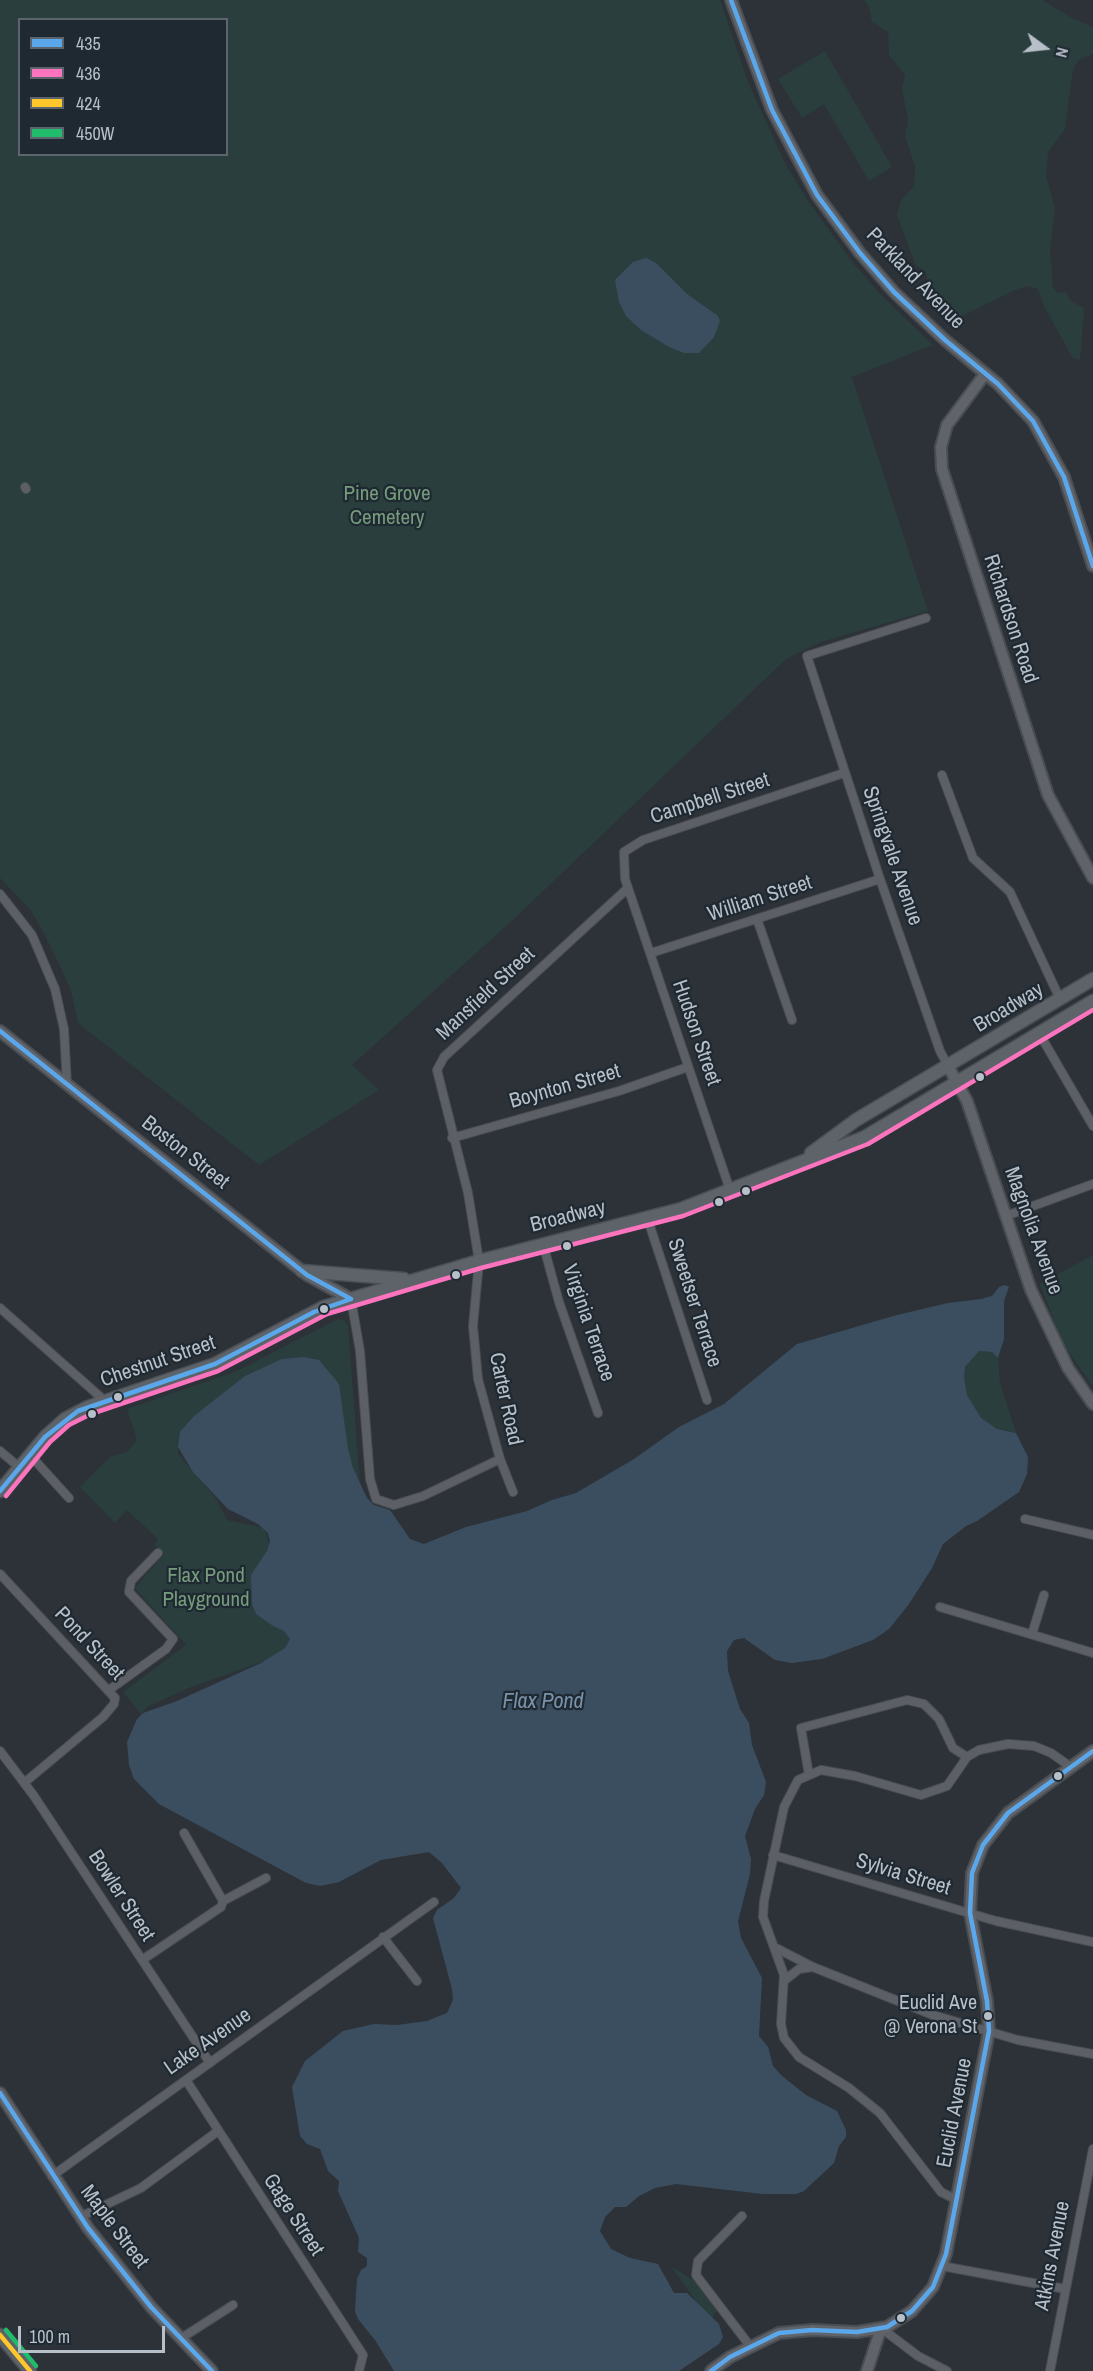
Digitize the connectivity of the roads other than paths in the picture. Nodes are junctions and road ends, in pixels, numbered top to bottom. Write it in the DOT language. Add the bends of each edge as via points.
graph roads {
  1 [pos="731,0"];
  2 [pos="985,374"];
  3 [pos="1093,566"];
  4 [pos="926,618"];
  5 [pos="844,773"];
  6 [pos="942,775"];
  7 [pos="1093,878"];
  8 [pos="880,879"];
  9 [pos="628,888"];
  10 [pos="0,894"];
  11 [pos="757,919"];
  12 [pos="651,953"];
  13 [pos="1093,980"];
  14 [pos="1060,999"];
  15 [pos="1093,1001"];
  16 [pos="792,1020"];
  17 [pos="0,1031"];
  18 [pos="1039,1033"];
  19 [pos="948,1066"];
  20 [pos="688,1067"];
  21 [pos="957,1082"];
  22 [pos="67,1085"];
  23 [pos="1093,1126"];
  24 [pos="452,1138"];
  25 [pos="792,1165"];
  26 [pos="1093,1184"];
  27 [pos="730,1190"];
  28 [pos="1006,1216"];
  29 [pos="647,1217"];
  30 [pos="543,1244"];
  31 [pos="478,1261"];
  32 [pos="302,1271"];
  33 [pos="417,1279"];
  34 [pos="351,1299"];
  35 [pos="0,1308"];
  36 [pos="707,1400"];
  37 [pos="105,1401"];
  38 [pos="1093,1404"];
  39 [pos="598,1413"];
  40 [pos="0,1450"];
  41 [pos="30,1455"];
  42 [pos="500,1459"];
  43 [pos="19,1467"];
  44 [pos="0,1491"];
  45 [pos="513,1491"];
  46 [pos="69,1498"];
  47 [pos="1025,1519"];
  48 [pos="1093,1536"];
  49 [pos="158,1553"];
  50 [pos="0,1574"];
  51 [pos="1044,1594"];
  52 [pos="940,1607"];
  53 [pos="1032,1634"];
  54 [pos="1093,1653"];
  55 [pos="109,1690"];
  56 [pos="0,1751"];
  57 [pos="1093,1751"];
  58 [pos="968,1758"];
  59 [pos="1071,1767"];
  60 [pos="809,1775"];
  61 [pos="24,1783"];
  62 [pos="184,1833"];
  63 [pos="773,1855"];
  64 [pos="266,1878"];
  65 [pos="223,1901"];
  66 [pos="434,1902"];
  67 [pos="970,1913"];
  68 [pos="383,1937"];
  69 [pos="1093,1942"];
  70 [pos="774,1947"];
  71 [pos="142,1960"];
  72 [pos="813,1967"];
  73 [pos="785,1980"];
  74 [pos="417,1981"];
  75 [pos="989,2031"];
  76 [pos="1093,2054"];
  77 [pos="210,2063"];
  78 [pos="186,2080"];
  79 [pos="0,2093"];
  80 [pos="218,2131"];
  81 [pos="1093,2149"];
  82 [pos="52,2176"];
  83 [pos="957,2200"];
  84 [pos="742,2216"];
  85 [pos="80,2217"];
  86 [pos="942,2266"];
  87 [pos="1065,2289"];
  88 [pos="233,2305"];
  89 [pos="881,2328"];
  90 [pos="0,2335"];
  91 [pos="180,2338"];
  92 [pos="750,2346"];
  93 [pos="30,2371"];
  94 [pos="212,2371"];
  95 [pos="359,2371"];
  96 [pos="711,2371"];
  97 [pos="867,2371"];
  98 [pos="947,2371"];
  99 [pos="1050,2371"];
  1 -- 2 [label="street, Parkland Avenue" via="772,110 817,195 894,292"];
  2 -- 3 [label="street, Parkland Avenue" via="1026,412 1050,449 1073,500"];
  2 -- 7 [label="street, Richardson Road" via="947,425 941,447 942,469 1048,795"];
  4 -- 5 [label="street, Springvale Avenue" via="807,656"];
  5 -- 8 [label="street, Springvale Avenue"];
  5 -- 9 [label="street, Campbell Street" via="633,845 622,857"];
  6 -- 14 [label="street" via="973,858 1010,892"];
  8 -- 11 [label="street, William Street"];
  8 -- 19 [label="street, Springvale Avenue"];
  9 -- 12 [label="street, Hudson Street"];
  9 -- 24 [label="street, Mansfield Street" via="438,1064 437,1076"];
  10 -- 22 [label="street" via="32,935 55,989 64,1029"];
  11 -- 12 [label="street, William Street"];
  11 -- 16 [label="street"];
  12 -- 20 [label="street, Hudson Street"];
  13 -- 14 [label="main road, Broadway"];
  14 -- 19 [label="main road, Broadway"];
  15 -- 18 [label="main road, Broadway"];
  17 -- 22 [label="street, Boston Street"];
  18 -- 21 [label="main road, Broadway"];
  18 -- 23 [label="street"];
  19 -- 21 [label="street, Magnolia Avenue"];
  19 -- 25 [label="main road, Broadway" via="856,1120"];
  20 -- 24 [label="street, Boynton Street" via="620,1091"];
  20 -- 27 [label="street, Hudson Street"];
  21 -- 25 [label="main road, Broadway" via="865,1137"];
  21 -- 28 [label="street, Magnolia Avenue" via="968,1101"];
  22 -- 32 [label="street, Boston Street"];
  24 -- 31 [label="street, Mansfield Street" via="468,1193"];
  25 -- 27 [label="main road, Broadway"];
  26 -- 28 [label="street"];
  27 -- 29 [label="main road, Broadway"];
  28 -- 38 [label="street, Magnolia Avenue" via="1031,1290 1068,1368"];
  29 -- 30 [label="main road, Broadway"];
  29 -- 36 [label="street, Sweetser Terrace"];
  30 -- 31 [label="main road, Broadway"];
  30 -- 39 [label="street, Virginia Terrace"];
  31 -- 33 [label="main road, Broadway"];
  31 -- 42 [label="street, Carter Road" via="473,1326 478,1379"];
  32 -- 33 [label="main road"];
  32 -- 34 [label="street, Boston Street"];
  33 -- 34 [label="main road, Broadway"];
  34 -- 37 [label="main road, Chestnut Street" via="314,1312 221,1362"];
  34 -- 42 [label="street, Carter Road" via="360,1352 369,1479 376,1499 394,1505 423,1496"];
  35 -- 37 [label="street"];
  37 -- 41 [label="main road, Chestnut Street" via="65,1419"];
  40 -- 43 [label="street"];
  41 -- 43 [label="main road, Chestnut Street"];
  41 -- 46 [label="street"];
  42 -- 45 [label="street"];
  43 -- 44 [label="main road, Chestnut Street"];
  47 -- 48 [label="street"];
  49 -- 55 [label="street" via="131,1581 129,1592 173,1639"];
  50 -- 55 [label="street, Pond Street"];
  51 -- 53 [label="street"];
  52 -- 53 [label="street"];
  53 -- 54 [label="street"];
  55 -- 61 [label="street, Pond Street" via="115,1698 110,1710"];
  56 -- 61 [label="street, Bowler Street"];
  57 -- 59 [label="street, Euclid Avenue"];
  58 -- 59 [label="street" via="979,1750 1008,1744 1034,1746"];
  58 -- 60 [label="street" via="947,1785 921,1795 855,1776 821,1770"];
  58 -- 60 [label="street" via="954,1748 939,1719 924,1704 907,1700 801,1728"];
  59 -- 67 [label="street, Euclid Avenue" via="1008,1813 983,1845 972,1873"];
  60 -- 63 [label="street" via="798,1780 784,1807"];
  61 -- 71 [label="street, Bowler Street"];
  62 -- 65 [label="street"];
  63 -- 67 [label="street, Sylvia Street"];
  63 -- 70 [label="street" via="763,1917"];
  64 -- 65 [label="street"];
  65 -- 71 [label="street"];
  66 -- 68 [label="street, Lake Avenue"];
  67 -- 69 [label="street, Sylvia Street"];
  67 -- 75 [label="street, Euclid Avenue"];
  68 -- 74 [label="street"];
  68 -- 77 [label="street, Lake Avenue"];
  70 -- 72 [label="street"];
  70 -- 73 [label="street"];
  71 -- 77 [label="street, Bowler Street"];
  72 -- 73 [label="street" via="799,1970"];
  72 -- 75 [label="street" via="933,2015"];
  73 -- 83 [label="street" via="781,2024 791,2049 880,2114 941,2192"];
  75 -- 76 [label="street"];
  75 -- 83 [label="street, Euclid Avenue"];
  77 -- 78 [label="street, Lake Avenue"];
  78 -- 80 [label="street, Gage Street"];
  78 -- 82 [label="street, Lake Avenue"];
  79 -- 82 [label="street, Maple Street"];
  80 -- 85 [label="street" via="141,2188"];
  80 -- 95 [label="street, Gage Street" via="363,2355"];
  81 -- 87 [label="street, Atkins Avenue"];
  82 -- 85 [label="street, Maple Street"];
  83 -- 86 [label="street, Euclid Avenue"];
  84 -- 92 [label="street" via="699,2261 696,2275"];
  85 -- 91 [label="street, Maple Street"];
  86 -- 87 [label="street"];
  86 -- 89 [label="street, Euclid Avenue" via="924,2301 900,2320"];
  87 -- 99 [label="street, Atkins Avenue"];
  88 -- 91 [label="street"];
  89 -- 92 [label="street, Euclid Avenue" via="857,2332 794,2330"];
  89 -- 97 [label="street"];
  89 -- 98 [label="street" via="918,2356"];
  90 -- 93 [label="main road"];
  91 -- 94 [label="street, Maple Street"];
  92 -- 96 [label="street, Euclid Avenue"];
}
